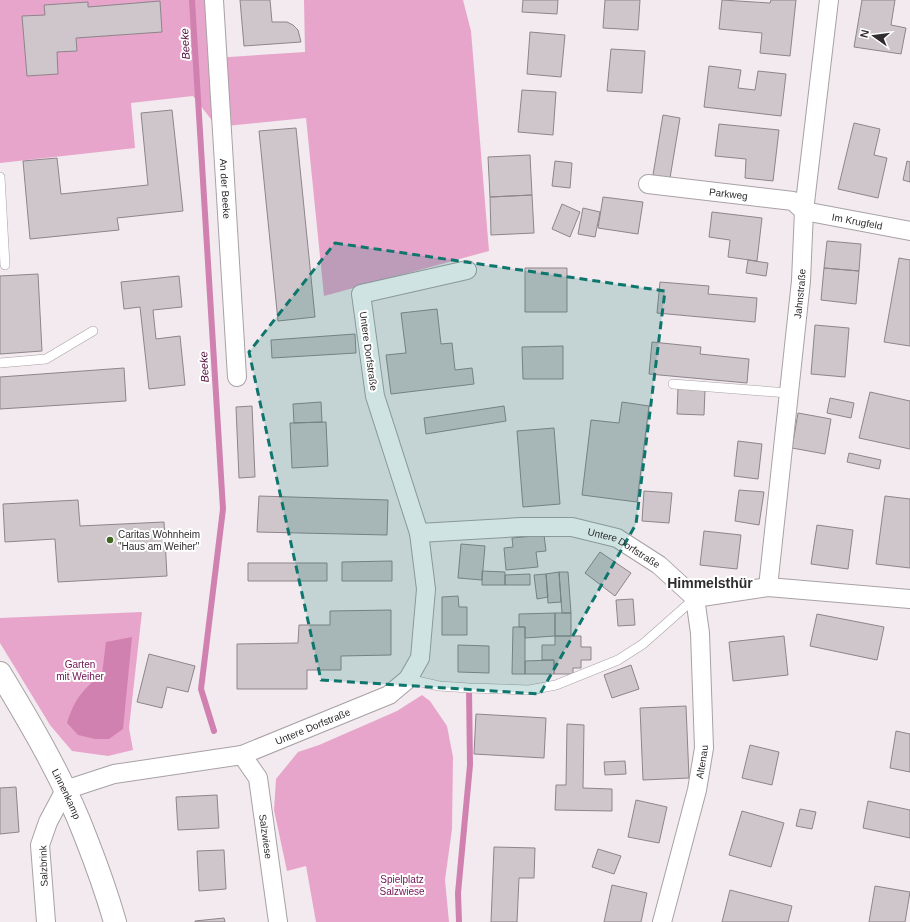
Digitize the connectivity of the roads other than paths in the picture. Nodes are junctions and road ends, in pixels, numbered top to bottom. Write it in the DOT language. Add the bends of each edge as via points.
graph roads {
  1 [pos="214,0"];
  2 [pos="829,0"];
  3 [pos="0,177"];
  4 [pos="648,184"];
  5 [pos="804,211"];
  6 [pos="910,232"];
  7 [pos="5,265"];
  8 [pos="467,270"];
  9 [pos="93,331"];
  10 [pos="0,363"];
  11 [pos="237,377"];
  12 [pos="673,384"];
  13 [pos="788,393"];
  14 [pos="419,533"];
  15 [pos="768,587"];
  16 [pos="695,598"];
  17 [pos="910,598"];
  18 [pos="0,673"];
  19 [pos="408,679"];
  20 [pos="242,755"];
  21 [pos="65,790"];
  22 [pos="46,922"];
  23 [pos="115,922"];
  24 [pos="278,922"];
  25 [pos="662,922"];
  1 -- 11 [label="street, An der Beeke"];
  2 -- 5 [label="street, Jahnstraße"];
  3 -- 7 [label="lane"];
  4 -- 5 [label="street, Parkweg" via="793,201"];
  5 -- 6 [label="street, Im Krugfeld"];
  5 -- 13 [label="street, Jahnstraße" via="801,281"];
  8 -- 14 [label="street, Untere Dorfstraße" via="361,294 375,396"];
  9 -- 10 [label="lane" via="46,359"];
  12 -- 13 [label="lane"];
  13 -- 15 [label="street, Jahnstraße"];
  14 -- 16 [label="street, Untere Dorfstraße" via="520,527 572,527 617,538 659,565"];
  14 -- 19 [label="street, Untere Dorfstraße" via="426,589 420,658"];
  15 -- 16 [label="street"];
  15 -- 17 [label="street"];
  16 -- 19 [label="lane" via="643,644 618,660 556,685 529,690 469,688 440,686"];
  16 -- 25 [label="street, Altenau" via="700,633 704,748 698,790"];
  18 -- 21 [label="main road, Linnenkamp"];
  19 -- 20 [label="street, Untere Dorfstraße" via="389,695"];
  20 -- 21 [label="street, Untere Dorfstraße" via="114,774"];
  20 -- 24 [label="street, Salzwiese" via="258,778"];
  21 -- 22 [label="street, Salzbrink" via="48,822 40,845"];
  21 -- 23 [label="main road, Linnenkamp" via="86,838"];
}
